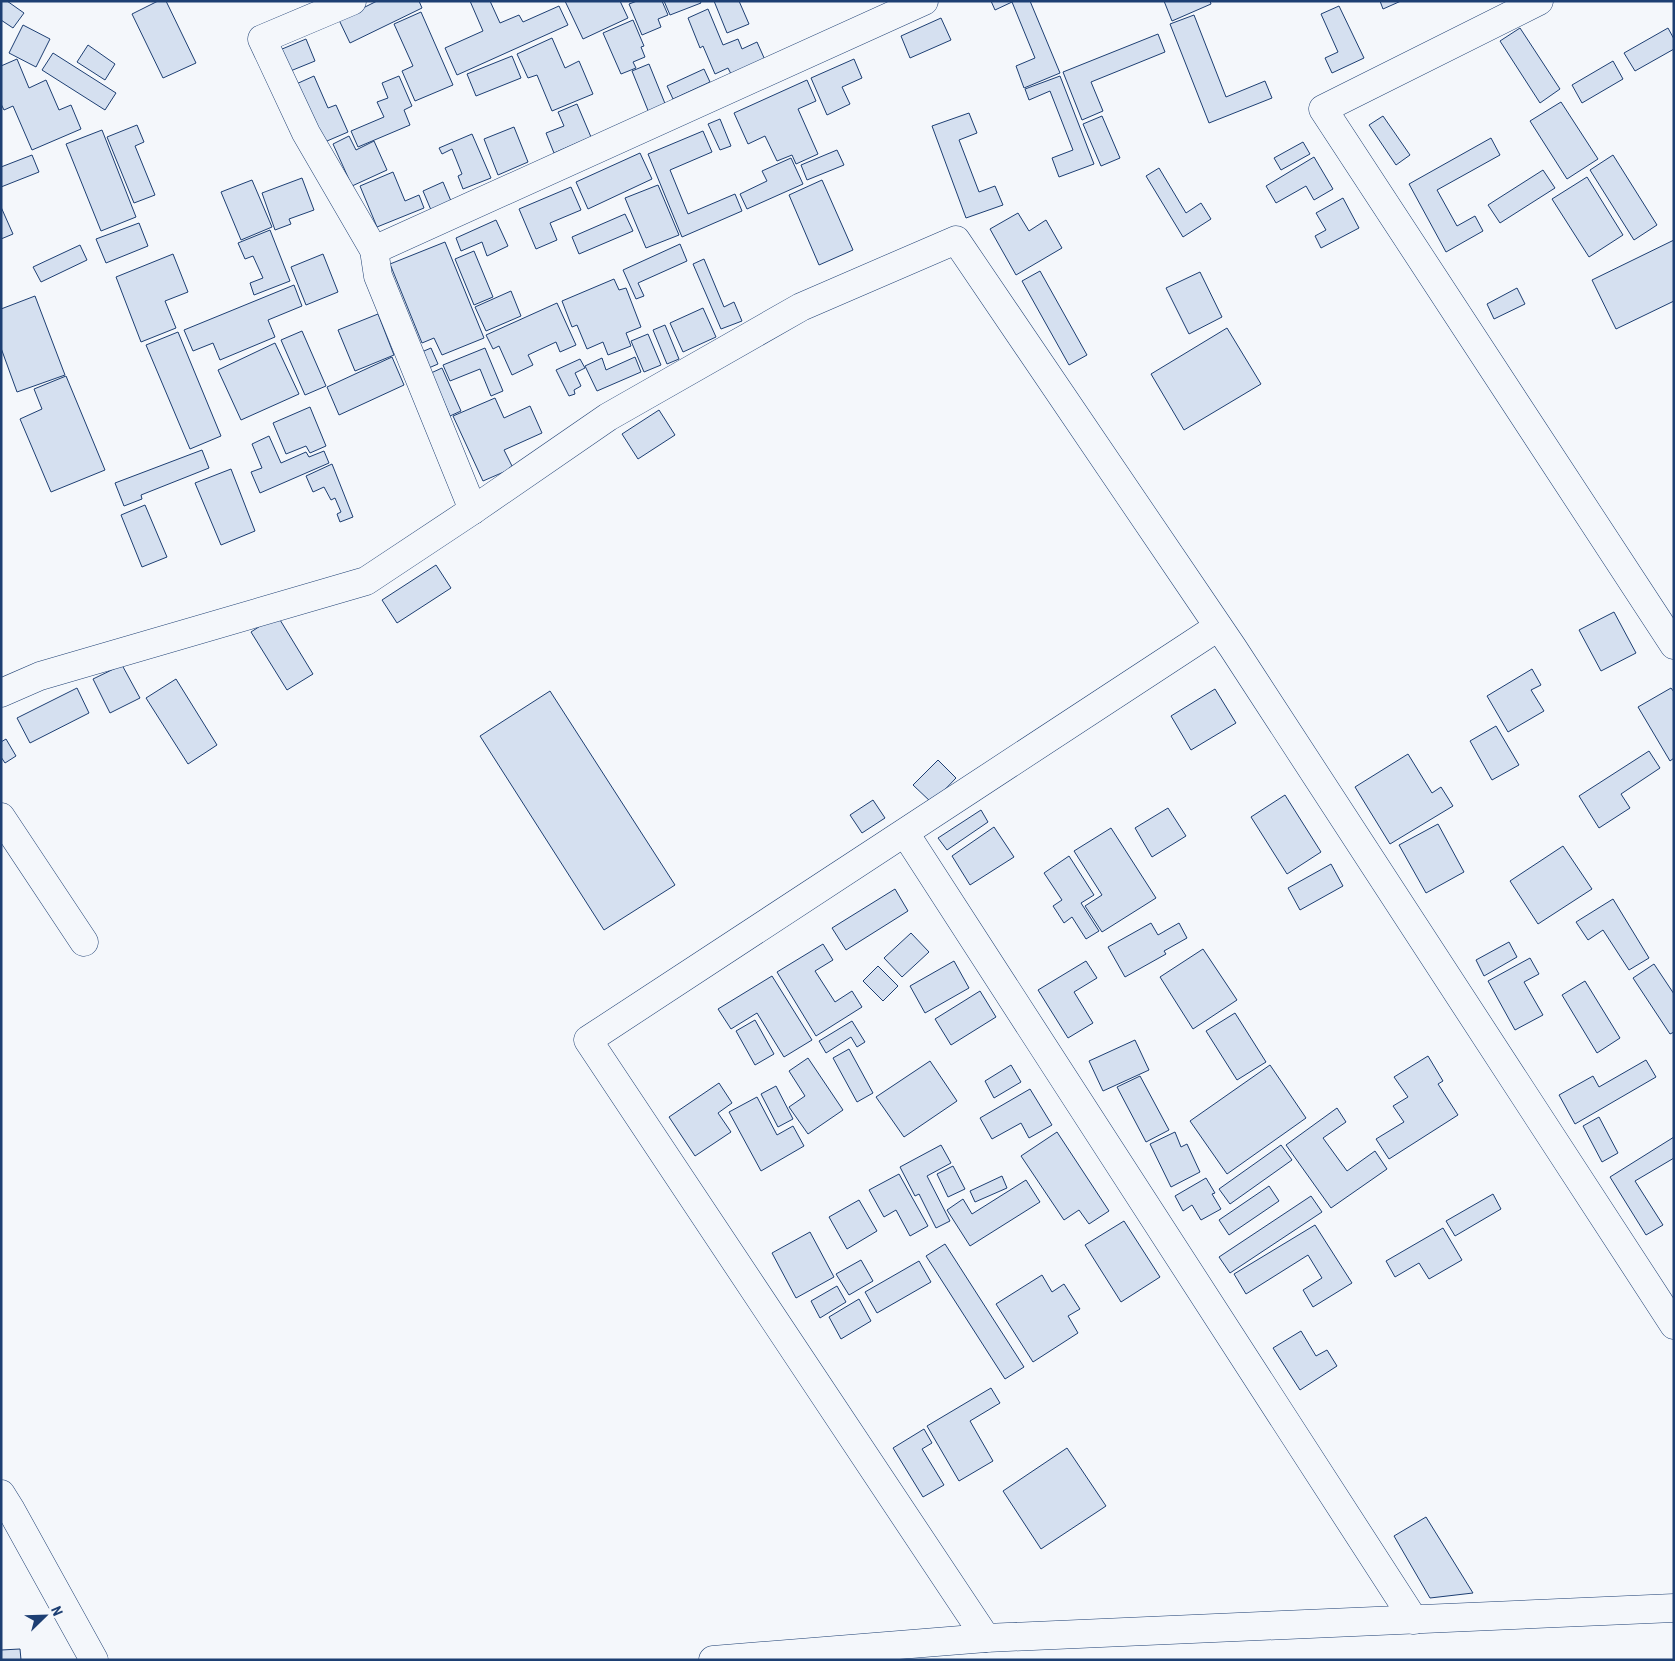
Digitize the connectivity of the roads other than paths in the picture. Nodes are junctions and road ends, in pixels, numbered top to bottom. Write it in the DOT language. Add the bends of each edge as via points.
graph roads {
  1 [pos="351,1"];
  2 [pos="924,1"];
  3 [pos="1539,1"];
  4 [pos="374,250"];
  5 [pos="473,510"];
  6 [pos="1218,628"];
  7 [pos="1674,645"];
  8 [pos="1,693"];
  9 [pos="1,817"];
  10 [pos="906,833"];
  11 [pos="84,942"];
  12 [pos="1674,1325"];
  13 [pos="1,1494"];
  14 [pos="1674,1608"];
  15 [pos="1414,1620"];
  16 [pos="986,1638"];
  17 [pos="94,1660"];
  18 [pos="713,1660"];
  1 -- 4 [label="street" via="262,39 306,133"];
  2 -- 4 [label="street"];
  3 -- 7 [label="street" via="1323,109"];
  4 -- 5 [label="street" via="378,276"];
  5 -- 6 [label="street" via="608,417 801,308 956,240"];
  5 -- 8 [label="street" via="366,581 40,676"];
  6 -- 10 [label="street"];
  6 -- 12 [label="street"];
  9 -- 11 [label="street"];
  10 -- 15 [label="street"];
  10 -- 16 [label="street" via="588,1040"];
  13 -- 17 [label="street"];
  14 -- 15 [label="street"];
  15 -- 16 [label="street"];
  16 -- 18 [label="street"];
}
